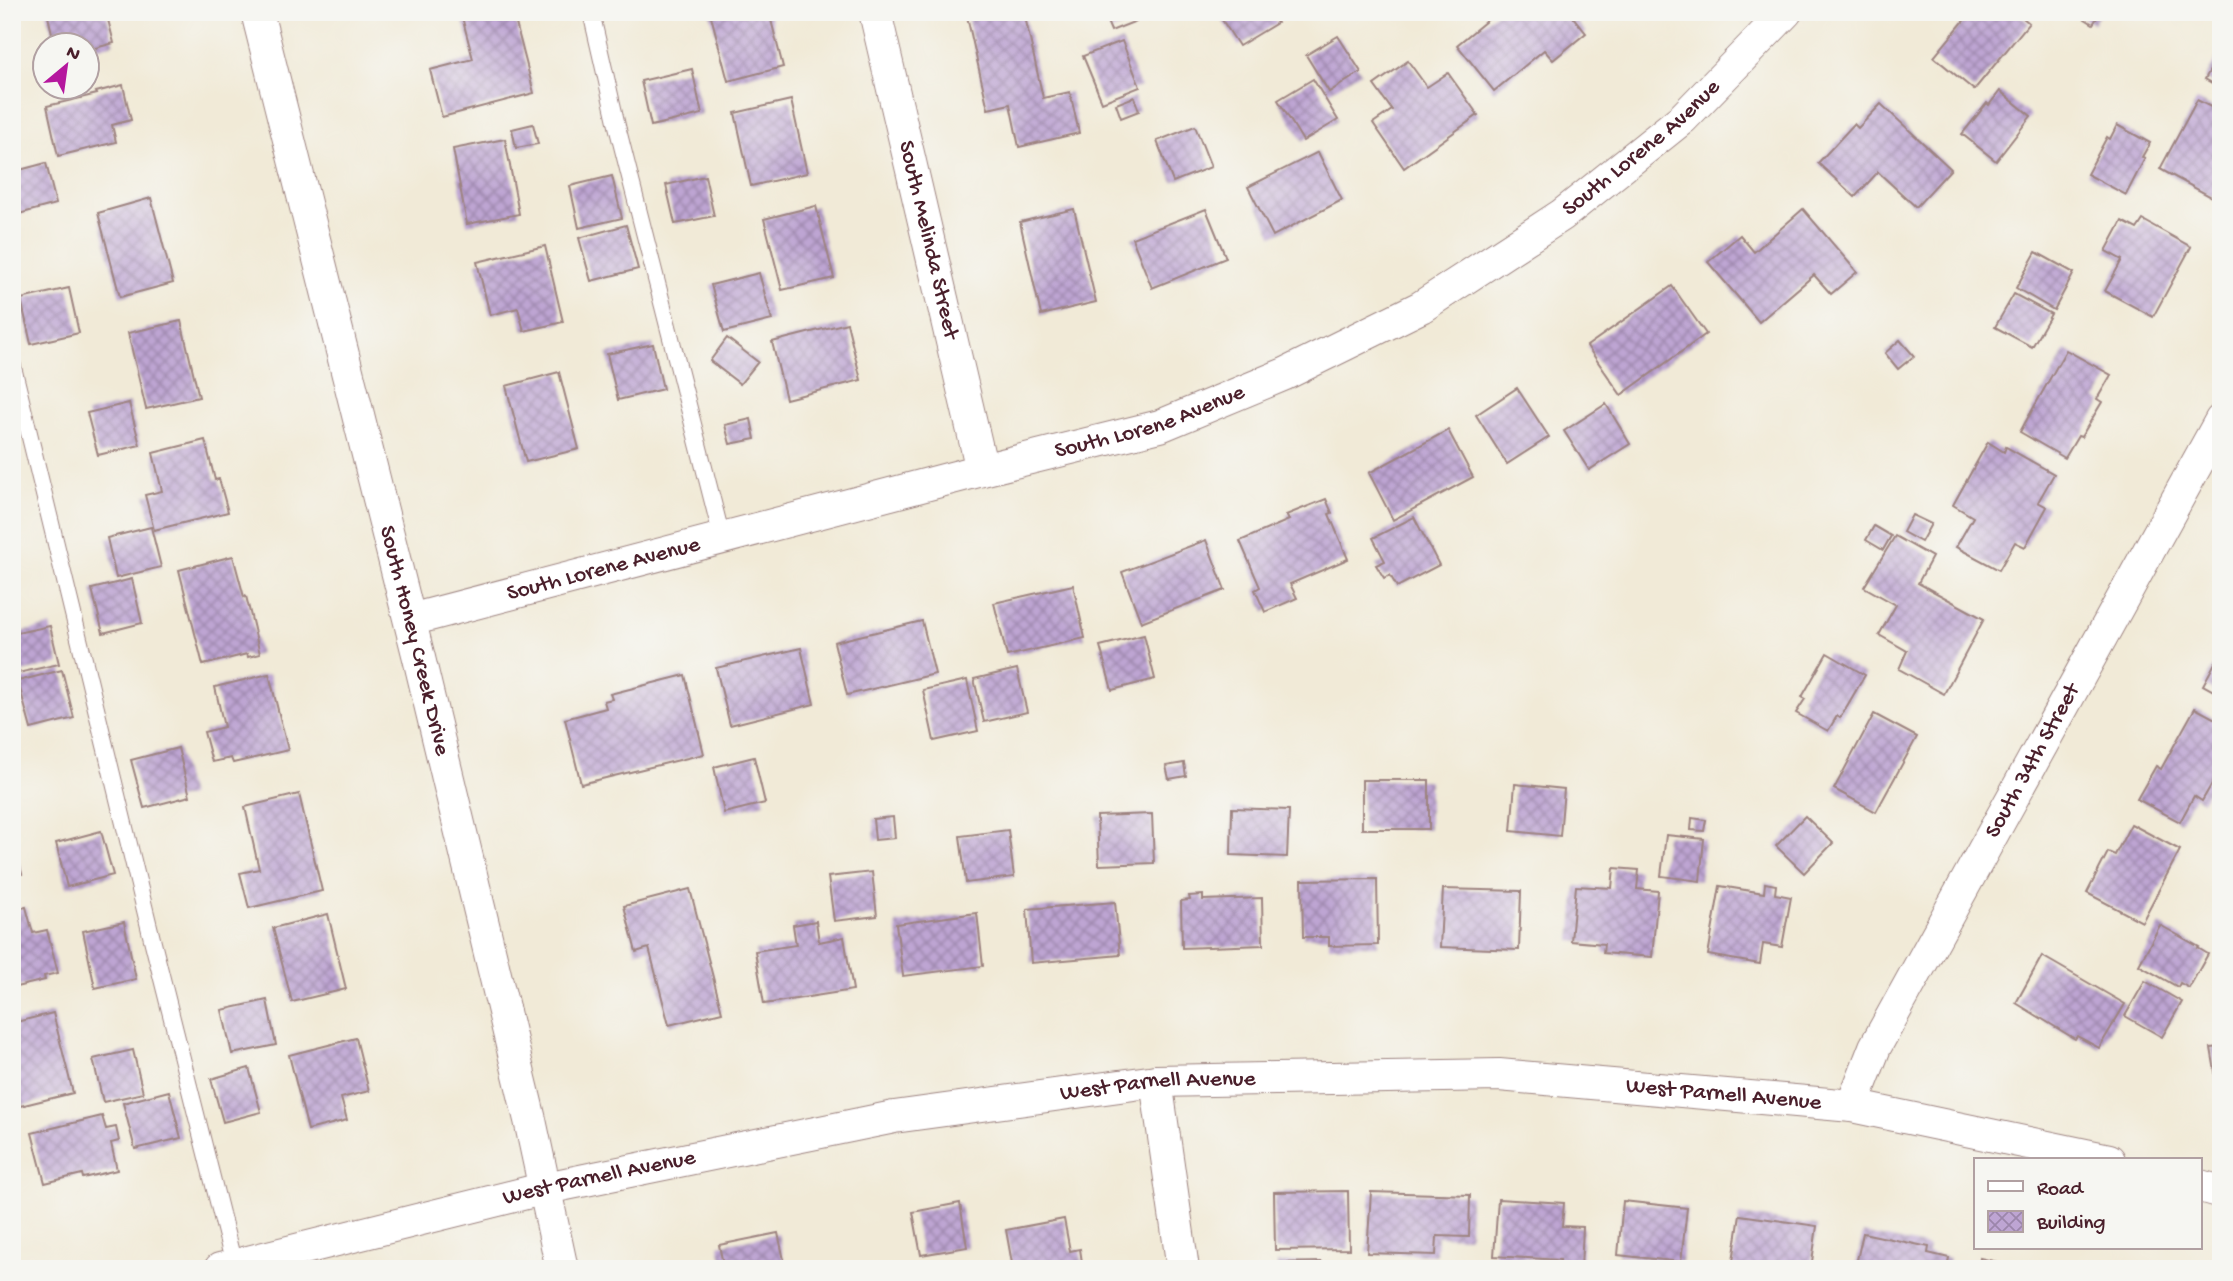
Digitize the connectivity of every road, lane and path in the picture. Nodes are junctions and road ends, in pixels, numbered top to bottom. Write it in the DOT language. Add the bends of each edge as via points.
graph roads {
  1 [pos="257,12"];
  2 [pos="591,12"];
  3 [pos="875,12"];
  4 [pos="1786,12"];
  5 [pos="12,363"];
  6 [pos="2221,420"];
  7 [pos="982,470"];
  8 [pos="722,538"];
  9 [pos="410,620"];
  10 [pos="1156,1081"];
  11 [pos="1852,1106"];
  12 [pos="2099,1158"];
  13 [pos="2202,1187"];
  14 [pos="546,1188"];
  15 [pos="2221,1192"];
  16 [pos="230,1268"];
  17 [pos="562,1269"];
  18 [pos="1184,1269"];
  1 -- 9 [label="street, South Honey Creek Drive"];
  2 -- 8 [label="lane"];
  3 -- 7 [label="street, South Melinda Street"];
  4 -- 7 [label="street, South Lorene Avenue" via="1683,118 1562,215 1421,307 1285,374 1160,426"];
  5 -- 16 [label="lane"];
  6 -- 11 [label="street, South 34th Street" via="1875,1047"];
  7 -- 8 [label="street, South Lorene Avenue"];
  8 -- 9 [label="street, South Lorene Avenue"];
  9 -- 14 [label="street, South Honey Creek Drive"];
  10 -- 11 [label="street, West Parnell Avenue" via="1499,1076"];
  10 -- 14 [label="street, West Parnell Avenue" via="894,1117"];
  10 -- 18 [label="street"];
  11 -- 12 [label="street, West Parnell Avenue"];
  13 -- 15 [label="street"];
  14 -- 16 [label="street, West Parnell Avenue"];
  14 -- 17 [label="street, South Honey Creek Drive"];
}
